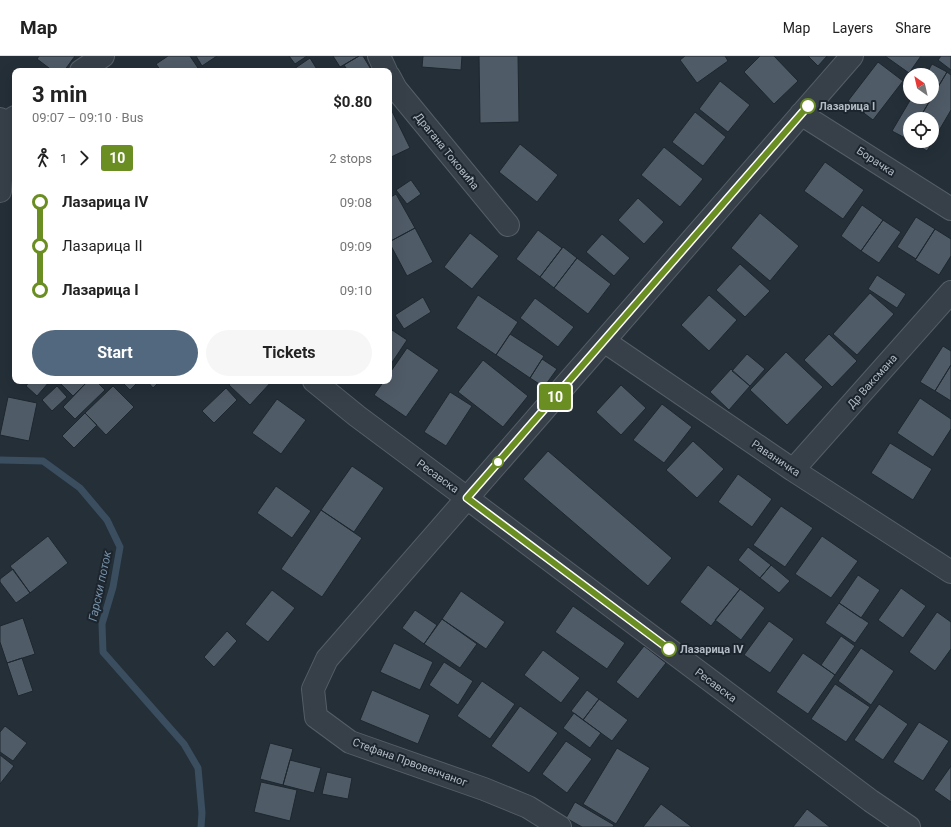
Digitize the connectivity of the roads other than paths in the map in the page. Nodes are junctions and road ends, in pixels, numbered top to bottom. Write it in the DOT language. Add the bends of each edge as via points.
graph roads {
  1 [pos="103,56"];
  2 [pos="379,56"];
  3 [pos="852,56"];
  4 [pos="85,68"];
  5 [pos="385,68"];
  6 [pos="392,82"];
  7 [pos="801,114"];
  8 [pos="9,122"];
  9 [pos="0,191"];
  10 [pos="951,209"];
  11 [pos="508,225"];
  12 [pos="951,292"];
  13 [pos="604,341"];
  14 [pos="318,384"];
  15 [pos="794,470"];
  16 [pos="467,498"];
  17 [pos="951,572"];
  18 [pos="560,827"];
  19 [pos="910,827"];
  1 -- 4 [label="street"];
  2 -- 5 [label="street"];
  3 -- 7 [label="street, Стефана Првовенчаног"];
  6 -- 11 [label="street, Драгана Токовића"];
  7 -- 10 [label="street, Борачка"];
  7 -- 13 [label="street, Стефана Првовенчаног"];
  8 -- 9 [label="street"];
  12 -- 15 [label="street, Др Ваксмана"];
  13 -- 15 [label="street, Раваничка"];
  13 -- 16 [label="street, Стефана Првовенчаног"];
  14 -- 16 [label="street, Ресавска"];
  15 -- 17 [label="street, Раваничка"];
  16 -- 18 [label="street, Стефана Првовенчаног" via="328,659 313,689 316,717 350,742 484,789 528,807"];
  16 -- 19 [label="street, Ресавска" via="871,801"];
}
